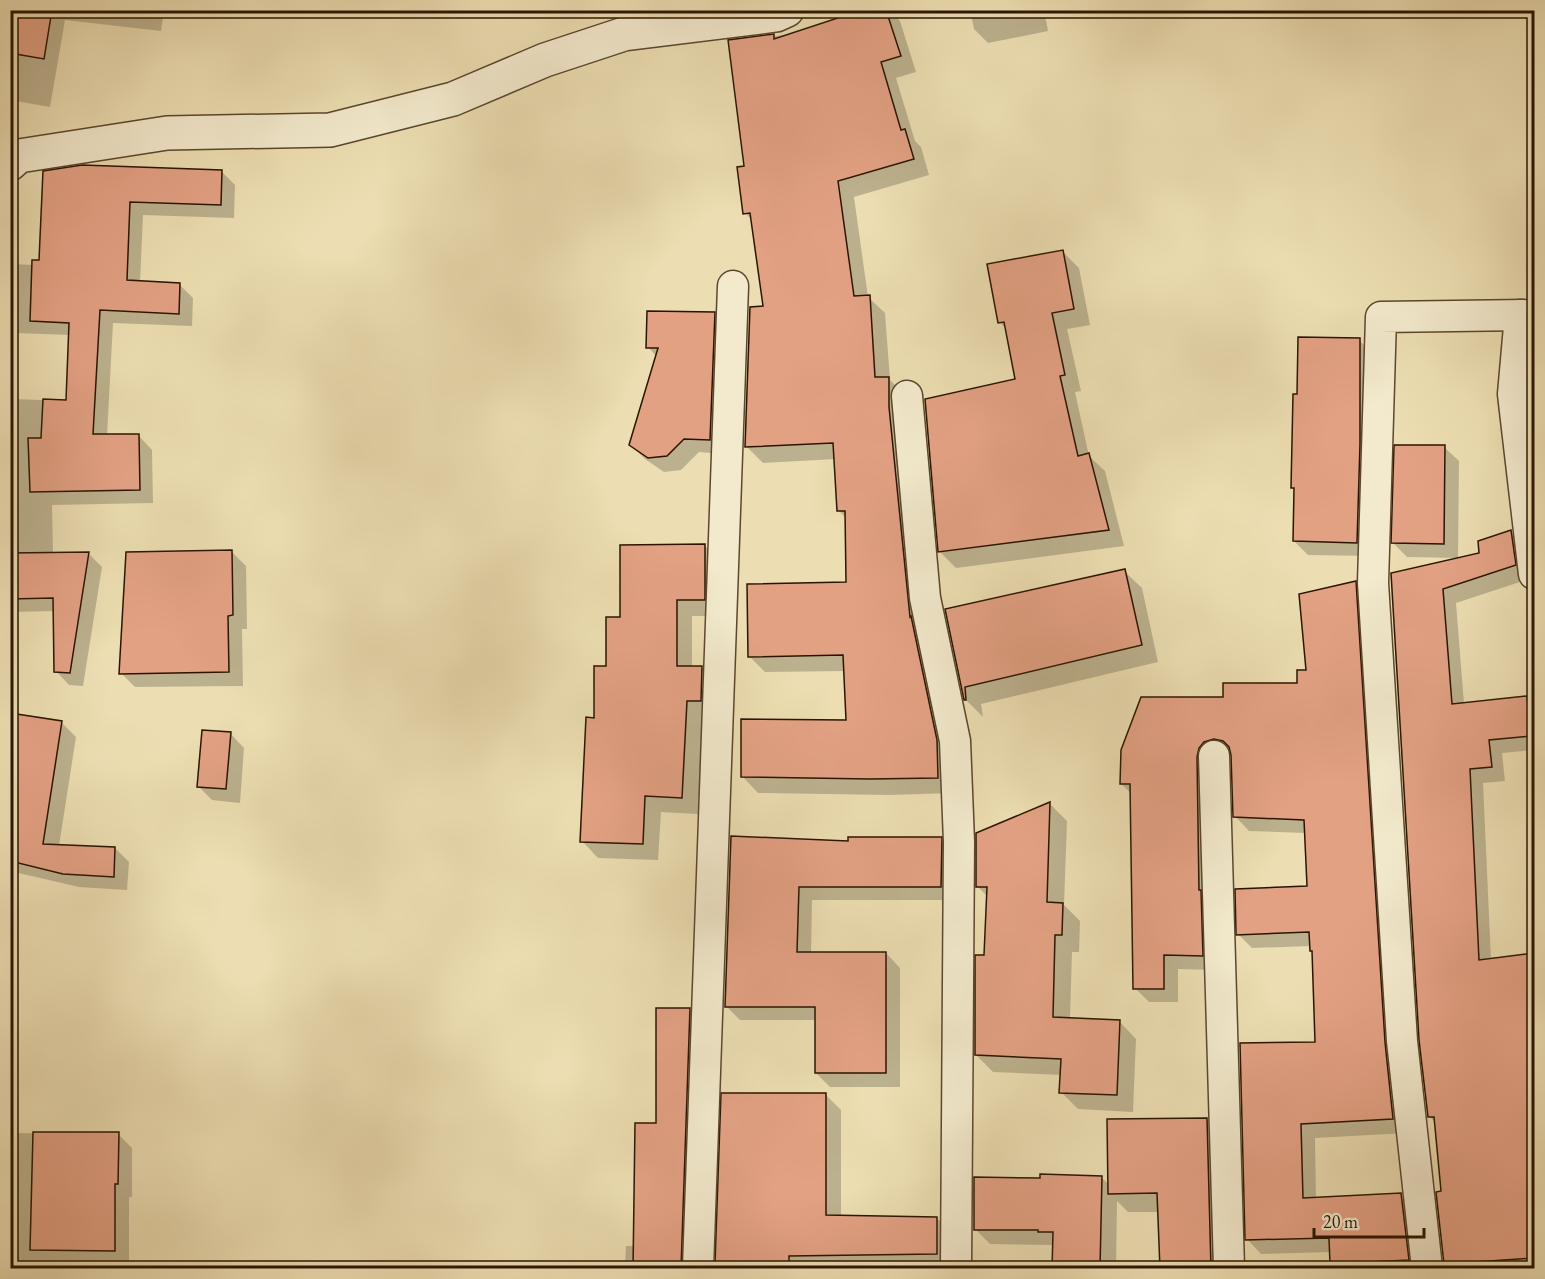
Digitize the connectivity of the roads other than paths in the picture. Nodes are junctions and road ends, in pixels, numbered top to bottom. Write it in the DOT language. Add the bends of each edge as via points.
graph roads {
  1 [pos="787,10"];
  2 [pos="10,164"];
  3 [pos="733,286"];
  4 [pos="1527,315"];
  5 [pos="907,396"];
  6 [pos="1534,574"];
  7 [pos="1214,756"];
  8 [pos="698,1269"];
  9 [pos="956,1269"];
  10 [pos="1229,1269"];
  11 [pos="1427,1269"];
  1 -- 2 [label="street" via="776,15 624,34 545,60 453,99 330,130 167,133 19,156"];
  3 -- 8 [label="street"];
  4 -- 6 [label="street" via="1513,394"];
  4 -- 11 [label="street" via="1381,317 1373,583 1402,1041"];
  5 -- 9 [label="street" via="925,598 955,741 959,842"];
  7 -- 10 [label="street"];
}
